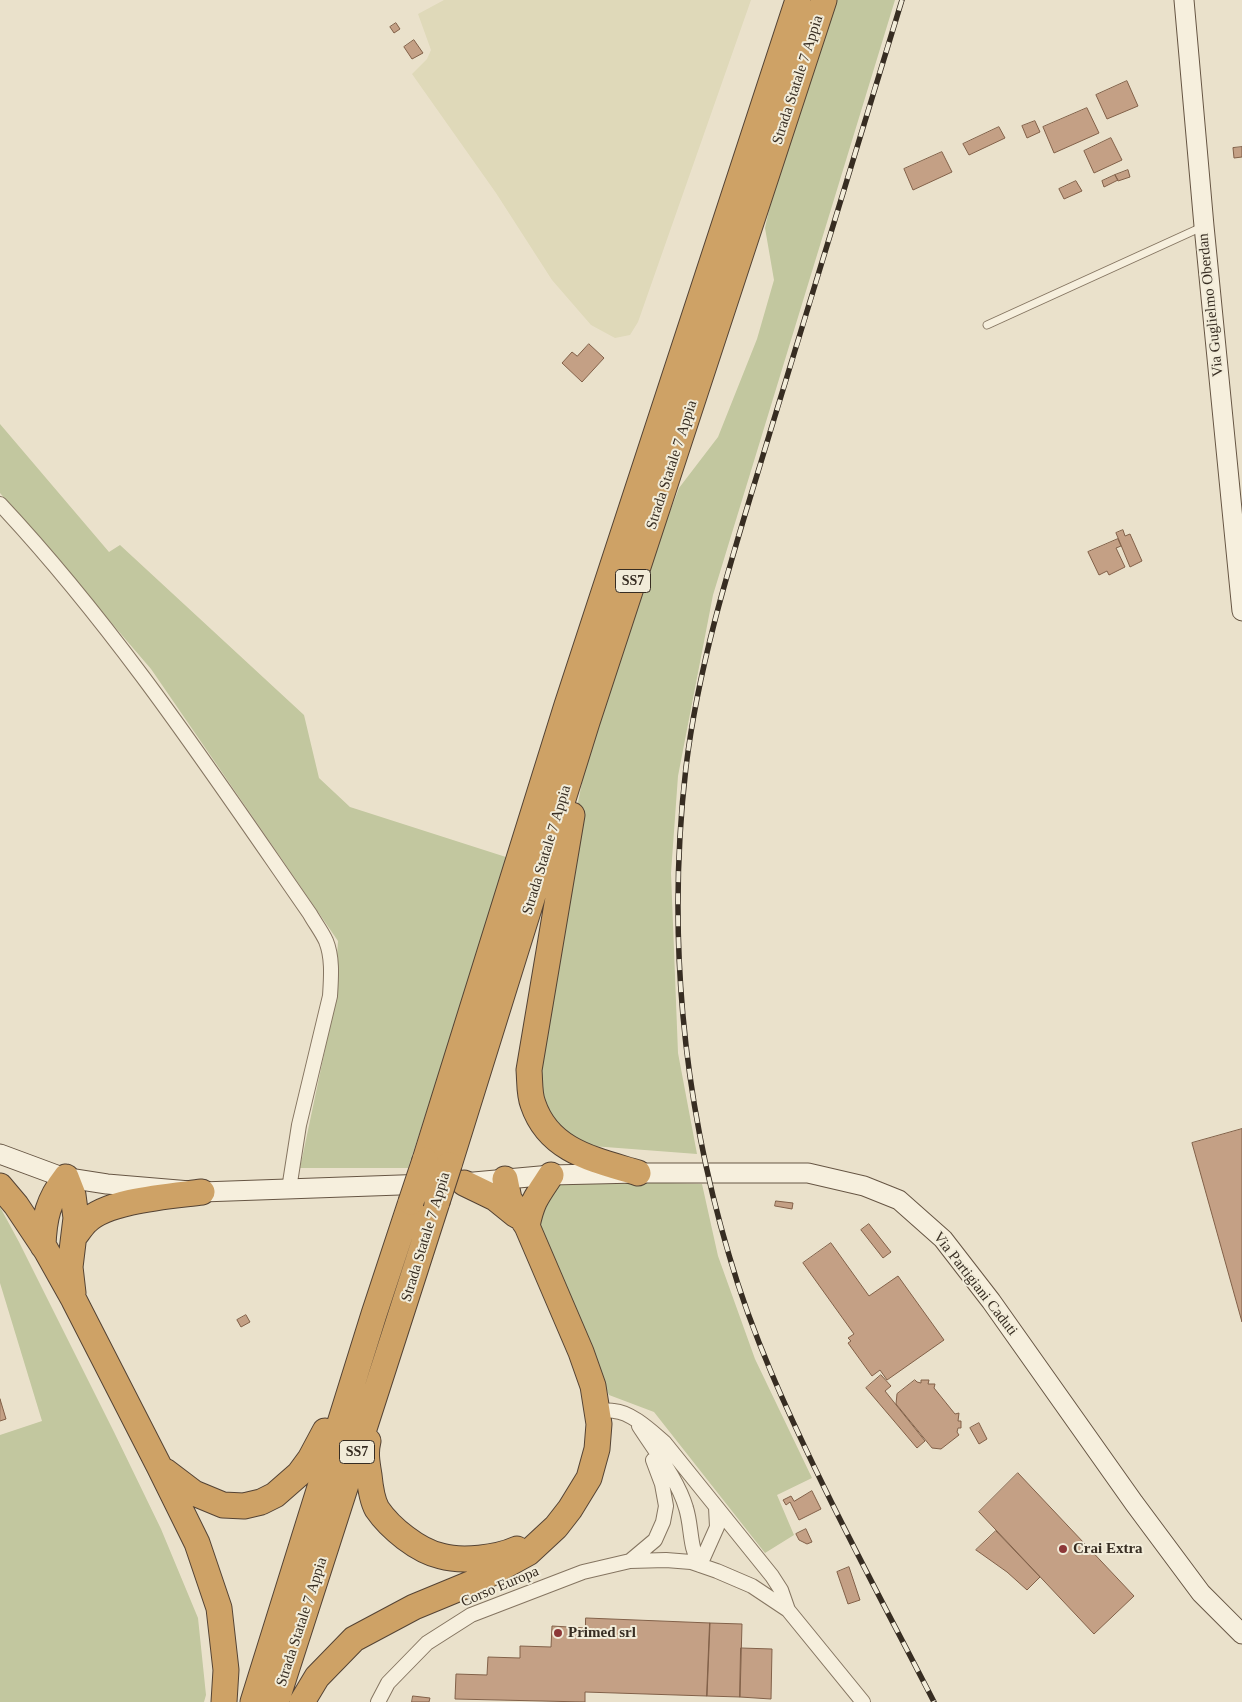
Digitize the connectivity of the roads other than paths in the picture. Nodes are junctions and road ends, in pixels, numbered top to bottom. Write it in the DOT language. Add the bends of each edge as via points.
graph roads {
  1 [pos="798,0"];
  2 [pos="824,0"];
  3 [pos="1184,0"];
  4 [pos="1204,226"];
  5 [pos="987,325"];
  6 [pos="0,504"];
  7 [pos="1242,611"];
  8 [pos="587,722"];
  9 [pos="0,1154"];
  10 [pos="446,1169"];
  11 [pos="638,1172"];
  12 [pos="551,1176"];
  13 [pos="66,1177"];
  14 [pos="510,1179"];
  15 [pos="0,1186"];
  16 [pos="289,1189"];
  17 [pos="202,1192"];
  18 [pos="527,1226"];
  19 [pos="74,1237"];
  20 [pos="43,1246"];
  21 [pos="74,1300"];
  22 [pos="406,1304"];
  23 [pos="374,1314"];
  24 [pos="598,1411"];
  25 [pos="637,1423"];
  26 [pos="159,1466"];
  27 [pos="716,1507"];
  28 [pos="547,1536"];
  29 [pos="630,1561"];
  30 [pos="700,1565"];
  31 [pos="788,1610"];
  32 [pos="1242,1634"];
  33 [pos="224,1702"];
  34 [pos="253,1702"];
  35 [pos="276,1702"];
  36 [pos="302,1702"];
  37 [pos="378,1702"];
  38 [pos="863,1702"];
  1 -- 10 [label="highway, Strada Statale 7 Appia / SS7" via="570,696"];
  2 -- 8 [label="highway, Strada Statale 7 Appia / SS7"];
  3 -- 4 [label="main road, Via Guglielmo Oberdan"];
  4 -- 5 [label="lane"];
  4 -- 7 [label="main road, Via Guglielmo Oberdan"];
  6 -- 16 [label="street" via="120,646 185,734 326,942 330,960 330,996 299,1125"];
  8 -- 10 [label="highway, Strada Statale 7 Appia / SS7"];
  8 -- 11 [label="highway" via="529,1070 532,1104 544,1126 562,1145"];
  9 -- 13 [label="main road, Via Partigiani Caduti"];
  10 -- 14 [label="main road, Via Partigiani Caduti"];
  10 -- 16 [label="main road, Via Partigiani Caduti"];
  10 -- 18 [label="highway" via="495,1198"];
  10 -- 22 [label="highway, Strada Statale 7 Appia / SS7, bridge"];
  10 -- 23 [label="highway, Strada Statale 7 Appia / SS7, bridge" via="411,1202"];
  11 -- 12 [label="main road, Via Partigiani Caduti"];
  11 -- 32 [label="main road, Via Partigiani Caduti" via="808,1172 864,1186 899,1200 943,1239 1201,1593"];
  12 -- 14 [label="main road, Via Partigiani Caduti"];
  12 -- 18 [label="highway" via="536,1195"];
  13 -- 17 [label="main road, Via Partigiani Caduti"];
  13 -- 19 [label="highway" via="73,1195"];
  13 -- 20 [label="highway" via="47,1209"];
  14 -- 18 [label="highway" via="509,1199"];
  15 -- 20 [label="highway"];
  16 -- 17 [label="main road, Via Partigiani Caduti"];
  17 -- 19 [label="highway" via="137,1201 104,1210 87,1221"];
  18 -- 24 [label="highway" via="581,1352 594,1386"];
  19 -- 21 [label="highway" via="70,1267"];
  20 -- 21 [label="highway"];
  21 -- 26 [label="highway"];
  22 -- 28 [label="highway" via="365,1454 376,1508 393,1528 416,1545 441,1556 477,1558 510,1552"];
  22 -- 35 [label="highway, Strada Statale 7 Appia / SS7"];
  23 -- 26 [label="highway" via="358,1337 326,1430 300,1474 275,1495 244,1506 223,1505 194,1493"];
  23 -- 34 [label="highway, Strada Statale 7 Appia / SS7"];
  24 -- 25 [label="street" via="615,1410"];
  24 -- 28 [label="highway" via="597,1449 589,1478 570,1509"];
  25 -- 27 [label="street" via="664,1442"];
  25 -- 29 [label="street" via="662,1484 666,1506 655,1540"];
  25 -- 30 [label="street" via="686,1508 692,1546"];
  26 -- 33 [label="highway" via="197,1543 220,1608 226,1670"];
  27 -- 30 [label="street" via="717,1527"];
  27 -- 31 [label="street" via="772,1576"];
  28 -- 36 [label="highway" via="528,1553 477,1581 414,1607 354,1639 317,1677"];
  29 -- 30 [label="street, Corso Europa" via="666,1560"];
  29 -- 37 [label="street, Corso Europa" via="583,1572 471,1615 427,1643 388,1683"];
  30 -- 31 [label="street, Corso Europa" via="752,1586"];
  31 -- 38 [label="street"];
}
